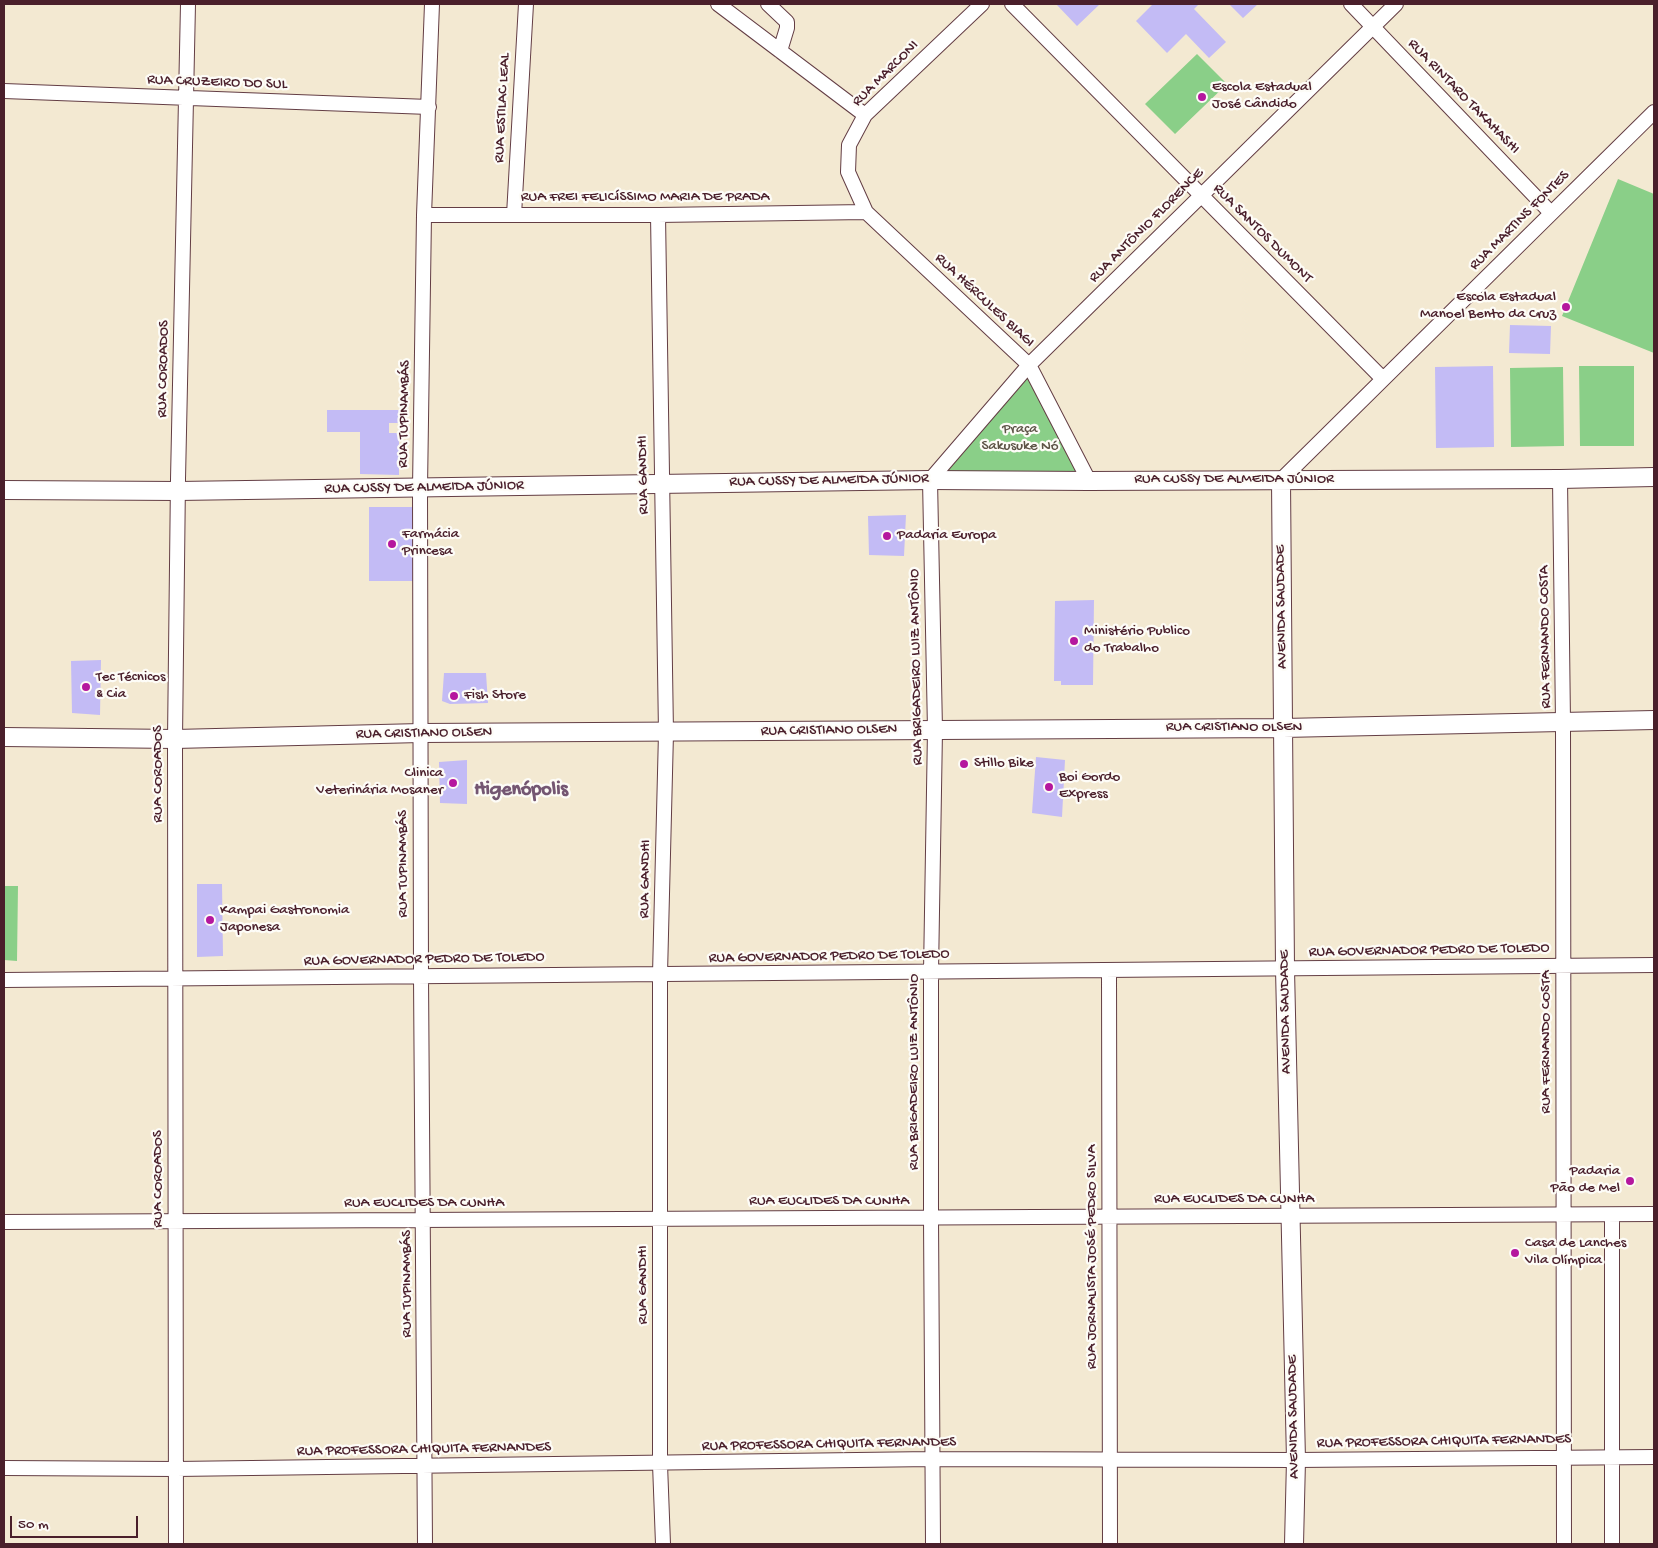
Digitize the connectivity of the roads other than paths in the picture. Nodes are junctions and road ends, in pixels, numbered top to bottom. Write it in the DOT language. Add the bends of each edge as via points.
graph roads {
  1 [pos="188,4"];
  2 [pos="432,4"];
  3 [pos="526,4"];
  4 [pos="718,4"];
  5 [pos="768,4"];
  6 [pos="982,4"];
  7 [pos="1012,4"];
  8 [pos="1351,4"];
  9 [pos="1396,4"];
  10 [pos="1373,27"];
  11 [pos="780,51"];
  12 [pos="4,90"];
  13 [pos="186,99"];
  14 [pos="429,107"];
  15 [pos="1654,112"];
  16 [pos="865,114"];
  17 [pos="1201,195"];
  18 [pos="866,212"];
  19 [pos="1551,213"];
  20 [pos="424,215"];
  21 [pos="514,215"];
  22 [pos="658,215"];
  23 [pos="1029,366"];
  24 [pos="1383,380"];
  25 [pos="1654,477"];
  26 [pos="1560,479"];
  27 [pos="930,480"];
  28 [pos="1281,480"];
  29 [pos="1089,481"];
  30 [pos="661,484"];
  31 [pos="420,488"];
  32 [pos="4,490"];
  33 [pos="178,491"];
  34 [pos="1654,720"];
  35 [pos="1564,722"];
  36 [pos="1283,728"];
  37 [pos="935,730"];
  38 [pos="421,733"];
  39 [pos="666,733"];
  40 [pos="4,736"];
  41 [pos="175,739"];
  42 [pos="1654,965"];
  43 [pos="1563,966"];
  44 [pos="1285,969"];
  45 [pos="1109,970"];
  46 [pos="931,972"];
  47 [pos="660,974"];
  48 [pos="421,977"];
  49 [pos="175,979"];
  50 [pos="4,980"];
  51 [pos="1612,1214"];
  52 [pos="1654,1214"];
  53 [pos="1565,1215"];
  54 [pos="1292,1216"];
  55 [pos="1109,1217"];
  56 [pos="931,1218"];
  57 [pos="660,1219"];
  58 [pos="424,1220"];
  59 [pos="4,1222"];
  60 [pos="176,1222"];
  61 [pos="1564,1457"];
  62 [pos="1612,1457"];
  63 [pos="1654,1457"];
  64 [pos="1110,1458"];
  65 [pos="932,1459"];
  66 [pos="1296,1460"];
  67 [pos="660,1464"];
  68 [pos="424,1466"];
  69 [pos="4,1468"];
  70 [pos="176,1469"];
  71 [pos="176,1544"];
  72 [pos="425,1544"];
  73 [pos="663,1544"];
  74 [pos="933,1544"];
  75 [pos="1110,1544"];
  76 [pos="1294,1544"];
  77 [pos="1564,1544"];
  78 [pos="1612,1544"];
  1 -- 13 [label="street, RUA COROADOS"];
  2 -- 14 [label="street, RUA TUPINAMBÁS"];
  3 -- 21 [label="street, RUA ESTILAC LEAL"];
  4 -- 11 [label="street"];
  5 -- 11 [label="street" via="787,22"];
  6 -- 16 [label="street, RUA MARCONI"];
  7 -- 17 [label="street, RUA SANTOS DUMONT"];
  8 -- 10 [label="street, RUA RINTARO TAKAHASHI"];
  9 -- 10 [label="street, RUA ANTÔNIO FLORENCE"];
  10 -- 17 [label="street, RUA ANTÔNIO FLORENCE"];
  10 -- 19 [label="street, RUA RINTARO TAKAHASHI"];
  11 -- 16 [label="street"];
  12 -- 13 [label="street, RUA CRUZEIRO DO SUL"];
  13 -- 14 [label="street, RUA CRUZEIRO DO SUL"];
  13 -- 33 [label="street, RUA COROADOS"];
  14 -- 20 [label="street, RUA TUPINAMBÁS"];
  15 -- 19 [label="street, RUA MARTINS FONTES"];
  16 -- 18 [label="street, RUA MARCONI" via="849,145 848,172"];
  17 -- 23 [label="street, RUA ANTÔNIO FLORENCE"];
  17 -- 24 [label="street, RUA SANTOS DUMONT"];
  18 -- 22 [label="street, RUA FREI FELICÍSSIMO MARIA DE PRADA"];
  18 -- 23 [label="street, RUA HÉRCULES BIAGI"];
  19 -- 24 [label="street, RUA MARTINS FONTES"];
  20 -- 21 [label="street, RUA FREI FELICÍSSIMO MARIA DE PRADA"];
  20 -- 31 [label="street, RUA TUPINAMBÁS"];
  21 -- 22 [label="street, RUA FREI FELICÍSSIMO MARIA DE PRADA"];
  22 -- 30 [label="street, RUA GANDHI"];
  23 -- 27 [label="street, RUA ANTÔNIO FLORENCE"];
  23 -- 29 [label="street, RUA HÉRCULES BIAGI"];
  24 -- 28 [label="street, RUA MARTINS FONTES"];
  25 -- 26 [label="street, RUA CUSSY DE ALMEIDA JÚNIOR"];
  26 -- 28 [label="street, RUA CUSSY DE ALMEIDA JÚNIOR"];
  26 -- 35 [label="street, RUA FERNANDO COSTA"];
  27 -- 29 [label="street, RUA CUSSY DE ALMEIDA JÚNIOR"];
  27 -- 30 [label="street, RUA CUSSY DE ALMEIDA JÚNIOR"];
  27 -- 37 [label="street, RUA BRIGADEIRO LUIZ ANTÔNIO"];
  28 -- 29 [label="street, RUA CUSSY DE ALMEIDA JÚNIOR"];
  28 -- 36 [label="street, AVENIDA SAUDADE"];
  30 -- 31 [label="street, RUA CUSSY DE ALMEIDA JÚNIOR"];
  30 -- 39 [label="street, RUA GANDHI"];
  31 -- 33 [label="street, RUA CUSSY DE ALMEIDA JÚNIOR"];
  31 -- 38 [label="street, RUA TUPINAMBÁS"];
  32 -- 33 [label="street, RUA CUSSY DE ALMEIDA JÚNIOR"];
  33 -- 41 [label="street, RUA COROADOS"];
  34 -- 35 [label="street, RUA CRISTIANO OLSEN"];
  35 -- 36 [label="street, RUA CRISTIANO OLSEN"];
  35 -- 43 [label="street, RUA FERNANDO COSTA"];
  36 -- 37 [label="street, RUA CRISTIANO OLSEN"];
  36 -- 44 [label="street, AVENIDA SAUDADE"];
  37 -- 39 [label="street, RUA CRISTIANO OLSEN"];
  37 -- 46 [label="street, RUA BRIGADEIRO LUIZ ANTÔNIO"];
  38 -- 39 [label="street, RUA CRISTIANO OLSEN"];
  38 -- 41 [label="street, RUA CRISTIANO OLSEN"];
  38 -- 48 [label="street, RUA TUPINAMBÁS"];
  39 -- 47 [label="street, RUA GANDHI"];
  40 -- 41 [label="street, RUA CRISTIANO OLSEN"];
  41 -- 49 [label="street, RUA COROADOS"];
  42 -- 43 [label="street, RUA GOVERNADOR PEDRO DE TOLEDO"];
  43 -- 44 [label="street, RUA GOVERNADOR PEDRO DE TOLEDO"];
  43 -- 53 [label="street, RUA FERNANDO COSTA"];
  44 -- 45 [label="street, RUA GOVERNADOR PEDRO DE TOLEDO"];
  44 -- 54 [label="street, AVENIDA SAUDADE"];
  45 -- 46 [label="street, RUA GOVERNADOR PEDRO DE TOLEDO"];
  45 -- 55 [label="street, RUA JORNALISTA JOSÉ PEDRO SILVA"];
  46 -- 47 [label="street, RUA GOVERNADOR PEDRO DE TOLEDO"];
  46 -- 56 [label="street, RUA BRIGADEIRO LUIZ ANTÔNIO"];
  47 -- 48 [label="street, RUA GOVERNADOR PEDRO DE TOLEDO"];
  47 -- 57 [label="street, RUA GANDHI"];
  48 -- 49 [label="street, RUA GOVERNADOR PEDRO DE TOLEDO"];
  48 -- 58 [label="street, RUA TUPINAMBÁS"];
  49 -- 50 [label="street, RUA GOVERNADOR PEDRO DE TOLEDO"];
  49 -- 60 [label="street, RUA COROADOS"];
  51 -- 52 [label="street, RUA EUCLIDES DA CUNHA"];
  51 -- 53 [label="street, RUA EUCLIDES DA CUNHA"];
  51 -- 62 [label="street"];
  53 -- 54 [label="street, RUA EUCLIDES DA CUNHA"];
  53 -- 61 [label="street, RUA FERNANDO COSTA"];
  54 -- 55 [label="street, RUA EUCLIDES DA CUNHA"];
  54 -- 66 [label="street, AVENIDA SAUDADE"];
  55 -- 56 [label="street, RUA EUCLIDES DA CUNHA"];
  55 -- 64 [label="street, RUA JORNALISTA JOSÉ PEDRO SILVA"];
  56 -- 57 [label="street, RUA EUCLIDES DA CUNHA"];
  56 -- 65 [label="street, RUA BRIGADEIRO LUIZ ANTÔNIO"];
  57 -- 58 [label="street, RUA EUCLIDES DA CUNHA"];
  57 -- 67 [label="street, RUA GANDHI"];
  58 -- 60 [label="street, RUA EUCLIDES DA CUNHA"];
  58 -- 68 [label="street, RUA TUPINAMBÁS"];
  59 -- 60 [label="street, RUA EUCLIDES DA CUNHA"];
  60 -- 70 [label="street, RUA COROADOS"];
  61 -- 62 [label="street, RUA PROFESSORA CHIQUITA FERNANDES"];
  61 -- 66 [label="street, RUA PROFESSORA CHIQUITA FERNANDES"];
  61 -- 77 [label="street, RUA FERNANDO COSTA"];
  62 -- 63 [label="street, RUA PROFESSORA CHIQUITA FERNANDES"];
  62 -- 78 [label="street"];
  64 -- 65 [label="street, RUA PROFESSORA CHIQUITA FERNANDES"];
  64 -- 66 [label="street, RUA PROFESSORA CHIQUITA FERNANDES"];
  64 -- 75 [label="street, RUA JORNALISTA JOSÉ PEDRO SILVA"];
  65 -- 67 [label="street, RUA PROFESSORA CHIQUITA FERNANDES"];
  65 -- 74 [label="street, RUA BRIGADEIRO LUIZ ANTÔNIO"];
  66 -- 76 [label="street, AVENIDA SAUDADE"];
  67 -- 68 [label="street, RUA PROFESSORA CHIQUITA FERNANDES"];
  67 -- 73 [label="street, RUA GANDHI"];
  68 -- 70 [label="street, RUA PROFESSORA CHIQUITA FERNANDES"];
  68 -- 72 [label="street, RUA TUPINAMBÁS"];
  69 -- 70 [label="street, RUA PROFESSORA CHIQUITA FERNANDES"];
  70 -- 71 [label="street, RUA COROADOS"];
}
